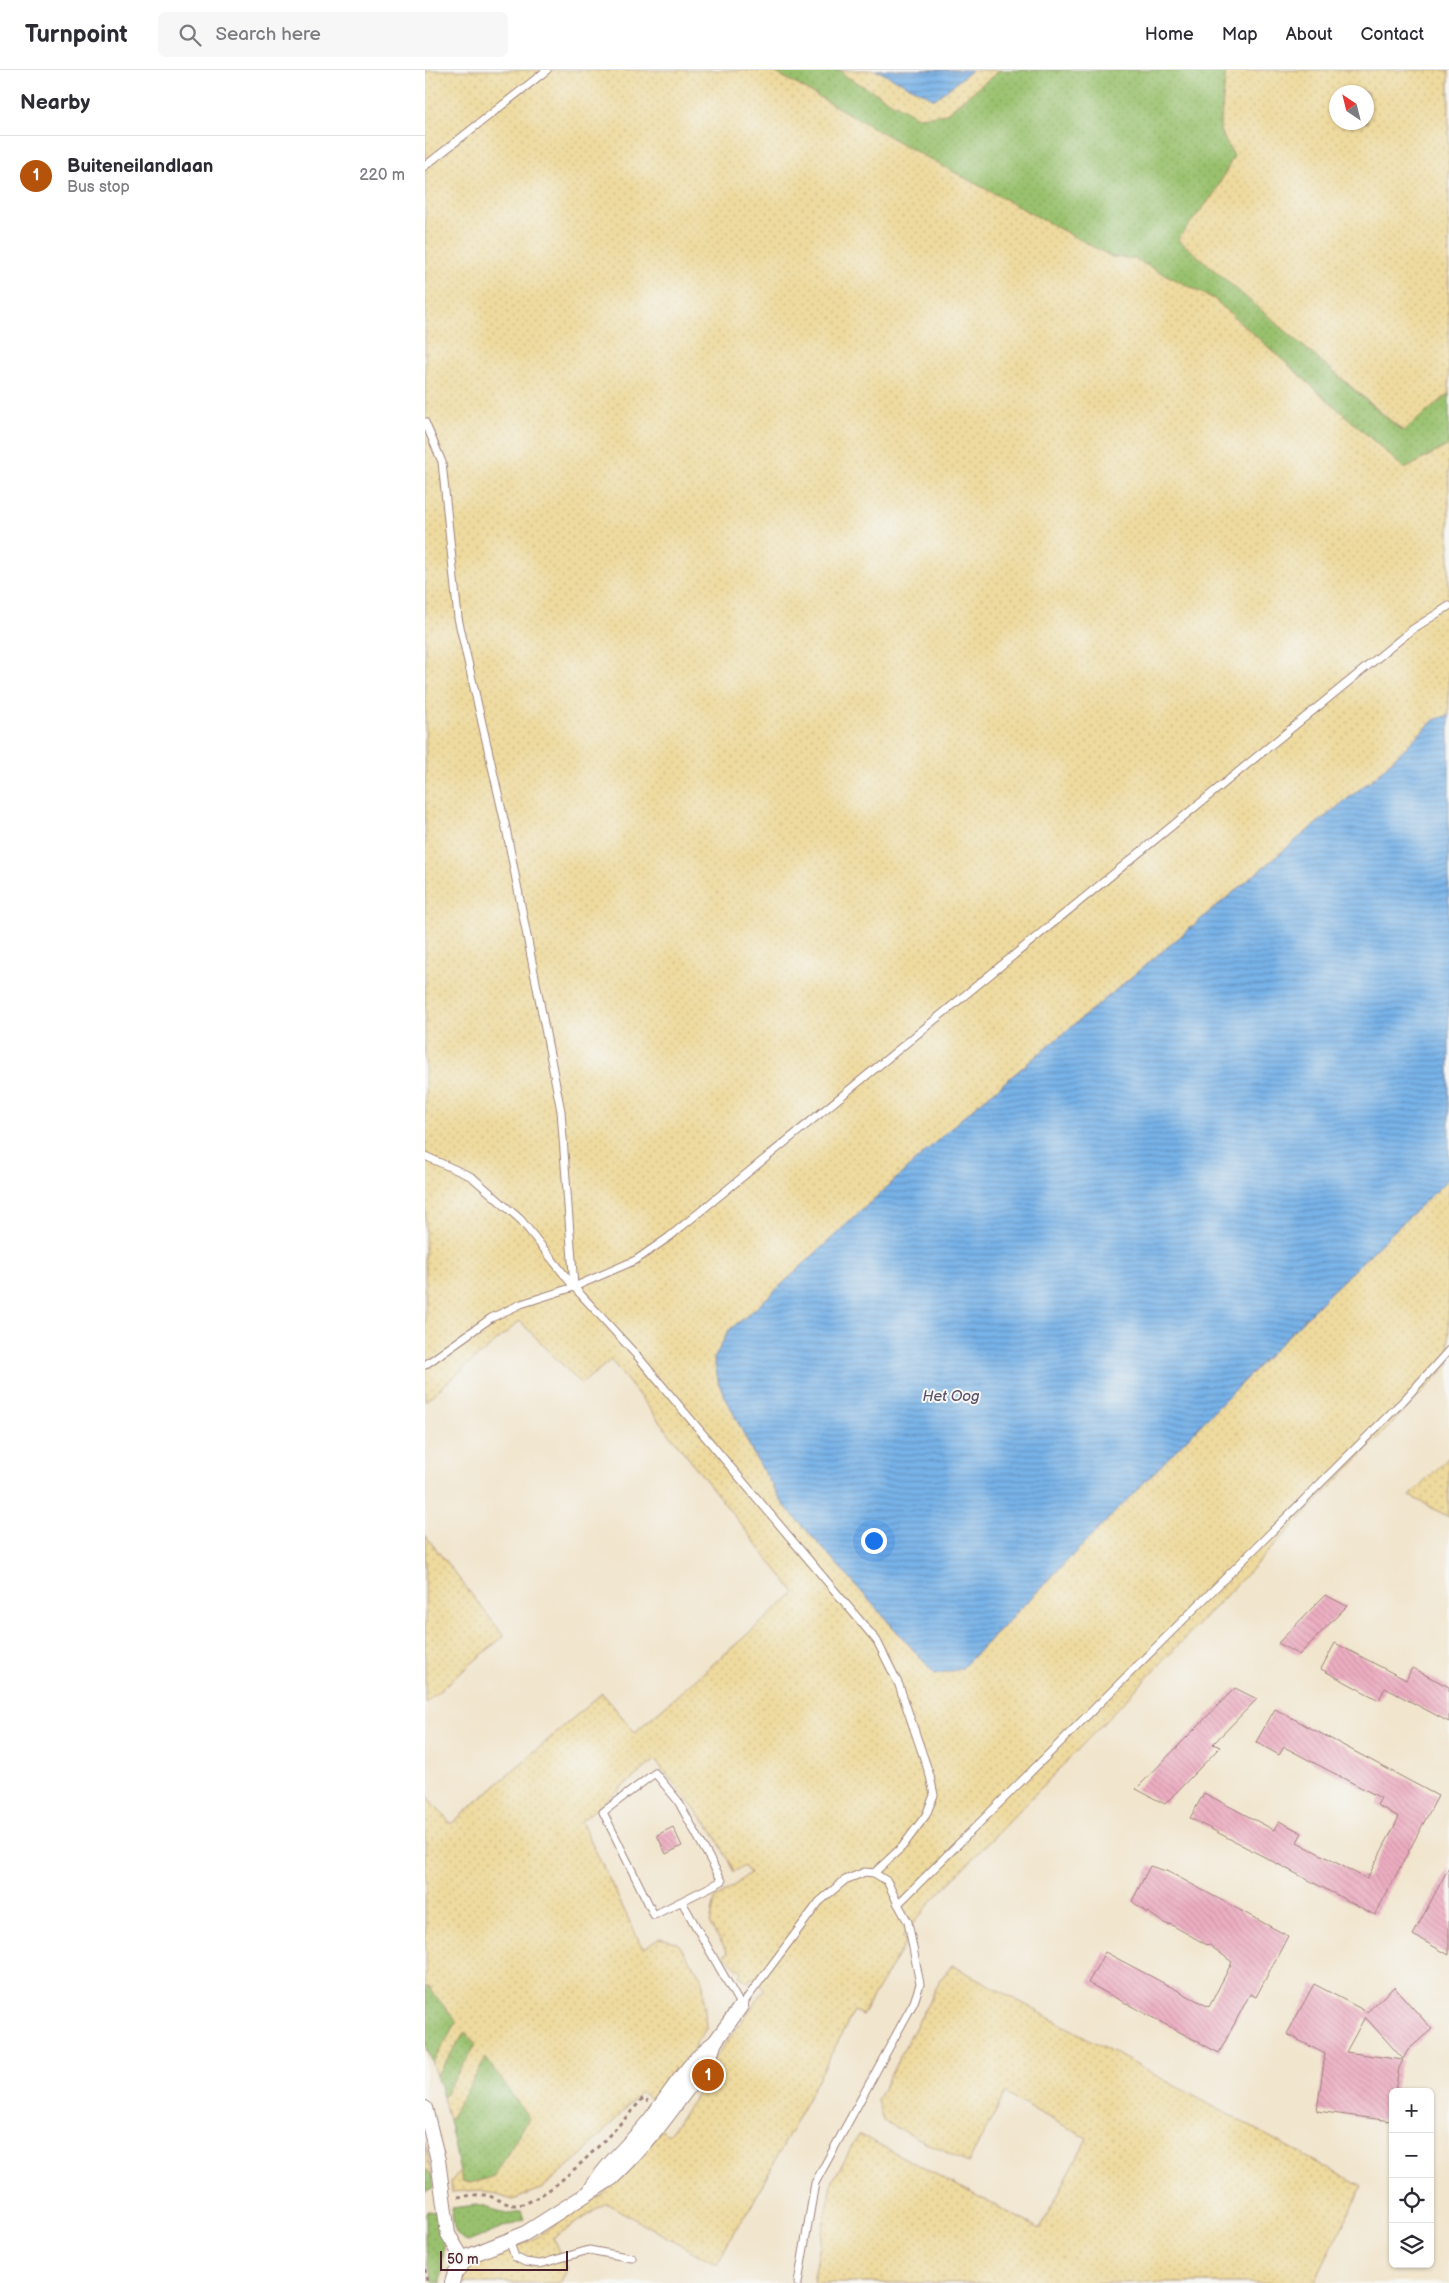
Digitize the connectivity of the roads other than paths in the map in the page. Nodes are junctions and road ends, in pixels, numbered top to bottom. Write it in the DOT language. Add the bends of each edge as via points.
graph roads {
  1 [pos="547,70"];
  2 [pos="425,166"];
  3 [pos="425,422"];
  4 [pos="1449,606"];
  5 [pos="425,1156"];
  6 [pos="574,1287"];
  7 [pos="1449,1350"];
  8 [pos="425,1365"];
  9 [pos="874,1873"];
  10 [pos="682,1902"];
  11 [pos="898,1904"];
  12 [pos="741,2006"];
  13 [pos="715,2042"];
  14 [pos="425,2108"];
  15 [pos="590,2190"];
  16 [pos="509,2240"];
  17 [pos="632,2258"];
  18 [pos="464,2261"];
  19 [pos="452,2283"];
  20 [pos="798,2283"];
  1 -- 2 [label="lane"];
  3 -- 6 [label="lane" via="442,462 458,618 505,828 561,1111"];
  4 -- 6 [label="lane" via="1413,629 669,1237 636,1260"];
  5 -- 6 [label="lane" via="479,1183 521,1220"];
  6 -- 8 [label="lane" via="521,1304 491,1318"];
  6 -- 9 [label="lane" via="639,1358 877,1641 899,1685 934,1795 926,1815 902,1847"];
  7 -- 11 [label="lane" via="1405,1399"];
  9 -- 11 [label="lane" via="887,1881"];
  9 -- 12 [label="lane" via="865,1872 845,1880 819,1902"];
  10 -- 10 [label="lane" via="722,1881 678,1801 655,1773 603,1812 654,1915"];
  10 -- 12 [label="lane"];
  11 -- 20 [label="lane" via="908,1922 920,1984 914,2002 815,2183"];
  12 -- 13 [label="street"];
  13 -- 15 [label="street" via="699,2053 658,2109 602,2171"];
  13 -- 15 [label="street" via="709,2059 653,2135 612,2178"];
  14 -- 18 [label="street" via="438,2160 448,2234"];
  15 -- 16 [label="street" via="524,2234"];
  16 -- 17 [label="lane" via="515,2257 525,2262 539,2264 589,2250"];
  16 -- 18 [label="street"];
  18 -- 19 [label="street" via="455,2272"];
}
